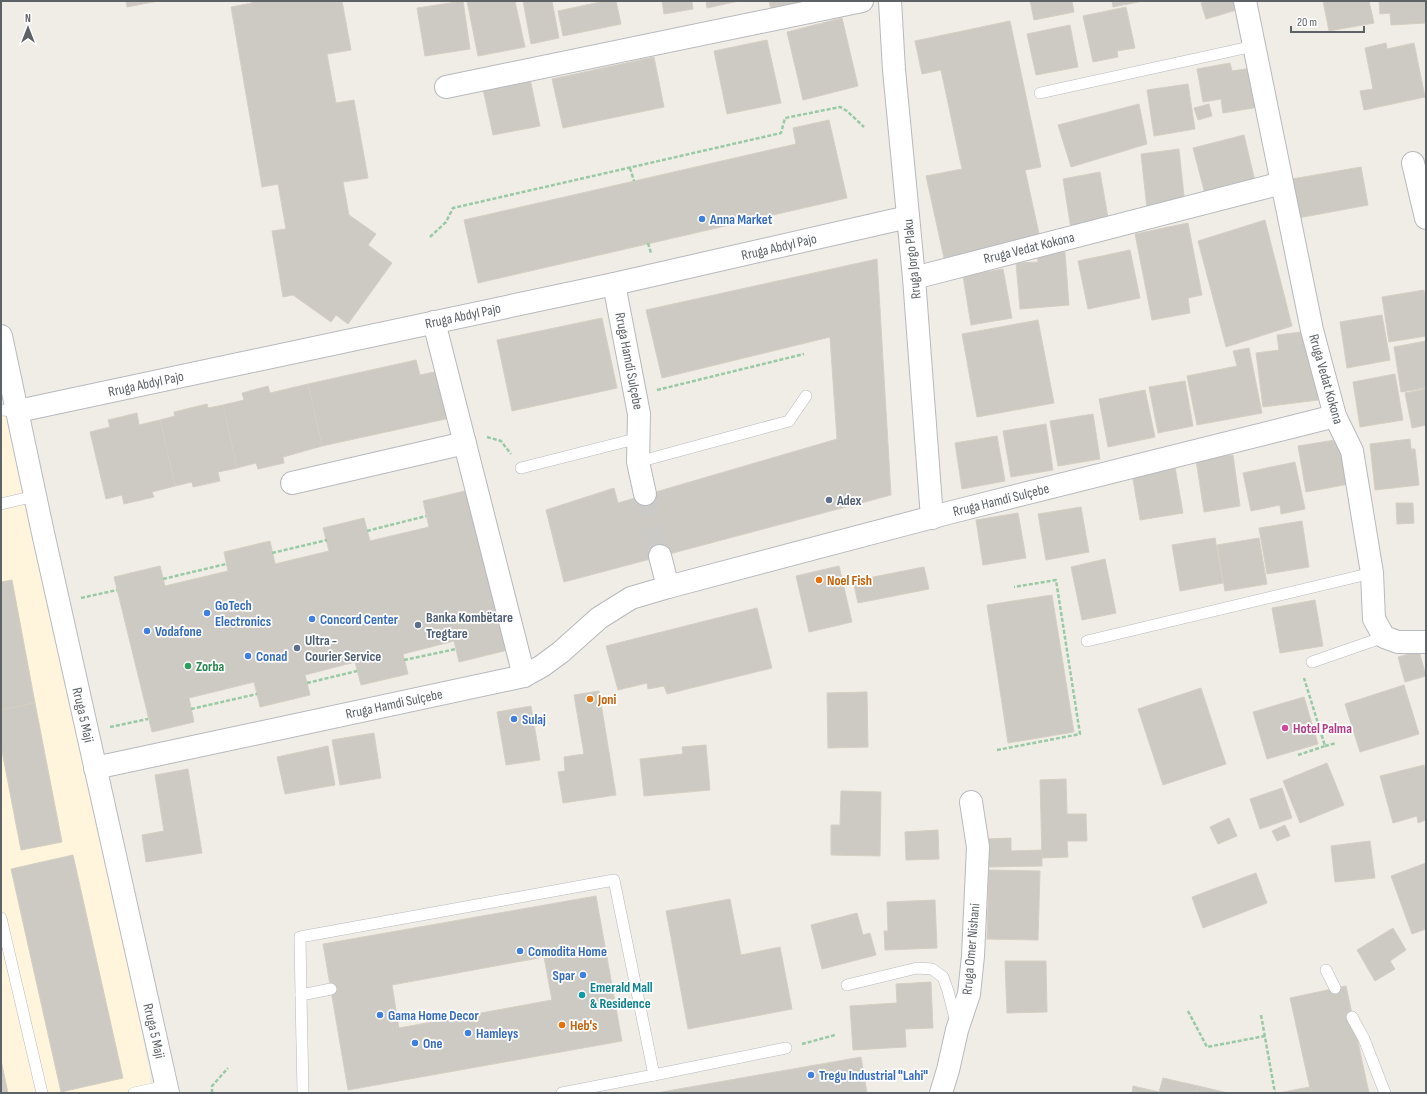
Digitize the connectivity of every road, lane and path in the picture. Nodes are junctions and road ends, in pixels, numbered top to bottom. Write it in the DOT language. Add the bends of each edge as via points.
graph roads {
  1 [pos="862,1"];
  2 [pos="890,1"];
  3 [pos="1246,1"];
  4 [pos="1254,46"];
  5 [pos="446,87"];
  6 [pos="1040,93"];
  7 [pos="864,127"];
  8 [pos="1413,163"];
  9 [pos="630,168"];
  10 [pos="634,182"];
  11 [pos="1282,184"];
  12 [pos="908,217"];
  13 [pos="1426,218"];
  14 [pos="430,237"];
  15 [pos="914,278"];
  16 [pos="614,284"];
  17 [pos="434,322"];
  18 [pos="1,336"];
  19 [pos="804,354"];
  20 [pos="636,395"];
  21 [pos="806,396"];
  22 [pos="9,410"];
  23 [pos="1334,416"];
  24 [pos="463,436"];
  25 [pos="639,438"];
  26 [pos="638,462"];
  27 [pos="521,468"];
  28 [pos="292,483"];
  29 [pos="645,494"];
  30 [pos="35,496"];
  31 [pos="1,504"];
  32 [pos="426,516"];
  33 [pos="932,518"];
  34 [pos="367,531"];
  35 [pos="326,540"];
  36 [pos="272,553"];
  37 [pos="660,556"];
  38 [pos="226,564"];
  39 [pos="1372,573"];
  40 [pos="163,579"];
  41 [pos="668,587"];
  42 [pos="1014,587"];
  43 [pos="117,590"];
  44 [pos="59,604"];
  45 [pos="1384,637"];
  46 [pos="1087,641"];
  47 [pos="1426,642"];
  48 [pos="456,649"];
  49 [pos="404,660"];
  50 [pos="1312,662"];
  51 [pos="357,671"];
  52 [pos="1302,673"];
  53 [pos="524,676"];
  54 [pos="307,683"];
  55 [pos="257,694"];
  56 [pos="191,709"];
  57 [pos="148,719"];
  58 [pos="88,732"];
  59 [pos="1336,743"];
  60 [pos="1325,746"];
  61 [pos="997,750"];
  62 [pos="1298,755"];
  63 [pos="95,768"];
  64 [pos="971,802"];
  65 [pos="1,918"];
  66 [pos="1326,970"];
  67 [pos="847,985"];
  68 [pos="1335,988"];
  69 [pos="330,989"];
  70 [pos="301,995"];
  71 [pos="1188,1011"];
  72 [pos="1261,1015"];
  73 [pos="1352,1016"];
  74 [pos="957,1030"];
  75 [pos="834,1035"];
  76 [pos="1265,1036"];
  77 [pos="786,1048"];
  78 [pos="228,1068"];
  79 [pos="654,1075"];
  80 [pos="167,1089"];
  81 [pos="42,1093"];
  82 [pos="134,1093"];
  83 [pos="212,1093"];
  84 [pos="303,1093"];
  85 [pos="562,1093"];
  86 [pos="941,1093"];
  87 [pos="1276,1093"];
  88 [pos="1385,1093"];
  1 -- 5 [label="street"];
  2 -- 12 [label="street, Rruga Jorgo Plaku"];
  3 -- 4 [label="street, Rruga Vedat Kokona"];
  4 -- 6 [label="lane"];
  4 -- 11 [label="street, Rruga Vedat Kokona"];
  7 -- 9 [label="path" via="840,107 827,108 785,118 781,133"];
  8 -- 13 [label="street"];
  9 -- 10 [label="path"];
  9 -- 14 [label="path" via="453,208 446,222"];
  11 -- 15 [label="street, Rruga Vedat Kokona"];
  11 -- 23 [label="street, Rruga Vedat Kokona" via="1312,330"];
  12 -- 15 [label="street, Rruga Jorgo Plaku"];
  12 -- 16 [label="street, Rruga Abdyl Pajo"];
  15 -- 33 [label="street, Rruga Jorgo Plaku"];
  16 -- 17 [label="street, Rruga Abdyl Pajo"];
  16 -- 20 [label="street, Rruga Hamdi Sulçebe"];
  17 -- 22 [label="street, Rruga Abdyl Pajo"];
  17 -- 24 [label="street"];
  18 -- 22 [label="street, Rruga 5 Maji"];
  19 -- 20 [label="path"];
  20 -- 25 [label="street, Rruga Hamdi Sulçebe"];
  21 -- 26 [label="lane" via="789,421"];
  22 -- 30 [label="street, Rruga 5 Maji"];
  23 -- 33 [label="street, Rruga Hamdi Sulçebe"];
  23 -- 39 [label="street, Rruga Vedat Kokona" via="1352,451"];
  24 -- 27 [label="path" via="501,441"];
  24 -- 28 [label="street"];
  24 -- 53 [label="street"];
  25 -- 26 [label="street, Rruga Hamdi Sulçebe"];
  25 -- 27 [label="lane"];
  26 -- 29 [label="street, Rruga Hamdi Sulçebe"];
  30 -- 31 [label="lane"];
  30 -- 44 [label="street, Rruga 5 Maji"];
  32 -- 34 [label="path"];
  33 -- 41 [label="street, Rruga Hamdi Sulçebe"];
  35 -- 36 [label="path"];
  37 -- 41 [label="street"];
  38 -- 40 [label="path"];
  39 -- 45 [label="street, Rruga Vedat Kokona" via="1374,619"];
  39 -- 46 [label="lane"];
  41 -- 53 [label="street, Rruga Hamdi Sulçebe" via="631,598 599,618 561,652"];
  42 -- 61 [label="path" via="1056,580 1080,734"];
  43 -- 44 [label="path"];
  44 -- 58 [label="street, Rruga 5 Maji"];
  45 -- 47 [label="street" via="1398,642"];
  45 -- 50 [label="lane"];
  48 -- 49 [label="path"];
  51 -- 54 [label="path"];
  52 -- 60 [label="path"];
  53 -- 63 [label="street, Rruga Hamdi Sulçebe"];
  55 -- 56 [label="path"];
  57 -- 58 [label="path"];
  58 -- 63 [label="street, Rruga 5 Maji"];
  59 -- 60 [label="path"];
  60 -- 62 [label="path"];
  63 -- 80 [label="street, Rruga 5 Maji"];
  64 -- 74 [label="street, Rruga Omer Nishani" via="978,847 973,956 969,994"];
  65 -- 81 [label="lane"];
  66 -- 68 [label="lane"];
  67 -- 74 [label="lane" via="917,968 932,969 943,977"];
  69 -- 70 [label="lane"];
  70 -- 79 [label="lane" via="300,937 614,880"];
  70 -- 84 [label="lane"];
  71 -- 76 [label="path" via="1207,1047"];
  72 -- 76 [label="path"];
  73 -- 88 [label="lane" via="1364,1038"];
  74 -- 86 [label="street, Rruga Omer Nishani"];
  75 -- 77 [label="path"];
  76 -- 87 [label="path"];
  77 -- 79 [label="lane"];
  78 -- 83 [label="path" via="212,1086"];
  79 -- 85 [label="lane"];
  80 -- 82 [label="lane"];
}
